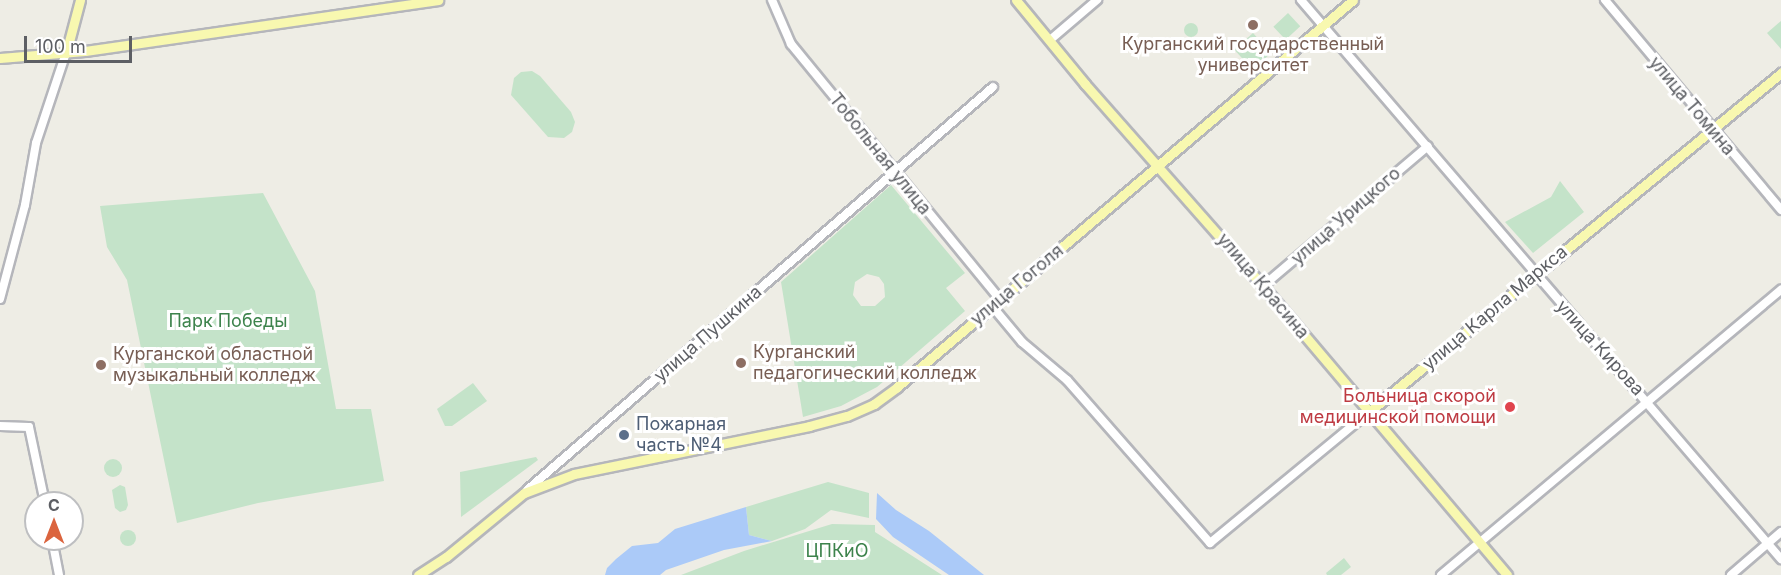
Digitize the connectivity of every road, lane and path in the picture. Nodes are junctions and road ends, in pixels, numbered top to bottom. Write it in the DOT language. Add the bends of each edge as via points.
graph roads {
  1 [pos="80,0"];
  2 [pos="438,0"];
  3 [pos="772,0"];
  4 [pos="1016,0"];
  5 [pos="1097,0"];
  6 [pos="1301,0"];
  7 [pos="1353,0"];
  8 [pos="1605,0"];
  9 [pos="1324,24"];
  10 [pos="1050,40"];
  11 [pos="66,53"];
  12 [pos="0,58"];
  13 [pos="1781,73"];
  14 [pos="993,87"];
  15 [pos="1712,130"];
  16 [pos="1428,146"];
  17 [pos="1158,165"];
  18 [pos="894,173"];
  19 [pos="1781,210"];
  20 [pos="1535,273"];
  21 [pos="1263,286"];
  22 [pos="1781,290"];
  23 [pos="0,299"];
  24 [pos="1000,299"];
  25 [pos="992,306"];
  26 [pos="1649,402"];
  27 [pos="1369,412"];
  28 [pos="0,426"];
  29 [pos="42,491"];
  30 [pos="524,493"];
  31 [pos="1781,531"];
  32 [pos="1479,542"];
  33 [pos="1767,544"];
  34 [pos="54,551"];
  35 [pos="1781,559"];
  36 [pos="59,575"];
  37 [pos="418,575"];
  38 [pos="1441,575"];
  39 [pos="1507,575"];
  40 [pos="1731,575"];
  1 -- 11 [label="main road"];
  2 -- 11 [label="main road"];
  3 -- 18 [label="street, Тобольная улица" via="791,44"];
  4 -- 10 [label="main road, улица Красина"];
  5 -- 10 [label="street"];
  6 -- 9 [label="street, улица Кирова"];
  7 -- 9 [label="main road, улица Гоголя"];
  8 -- 15 [label="street, улица Томина"];
  9 -- 16 [label="street, улица Кирова"];
  9 -- 17 [label="main road, улица Гоголя"];
  10 -- 17 [label="main road, улица Красина"];
  11 -- 12 [label="main road"];
  11 -- 23 [label="street" via="36,143 25,205"];
  13 -- 15 [label="main road, улица Карла Маркса"];
  14 -- 18 [label="street, улица Пушкина"];
  15 -- 19 [label="street, улица Томина"];
  15 -- 20 [label="main road, улица Карла Маркса"];
  16 -- 20 [label="street, улица Кирова"];
  16 -- 21 [label="street, улица Урицкого"];
  17 -- 21 [label="main road, улица Красина"];
  17 -- 24 [label="main road, улица Гоголя"];
  18 -- 24 [label="street, Тобольная улица"];
  18 -- 30 [label="street, улица Пушкина"];
  20 -- 26 [label="street, улица Кирова"];
  20 -- 27 [label="main road, улица Карла Маркса"];
  21 -- 27 [label="main road, улица Красина"];
  22 -- 26 [label="street"];
  24 -- 25 [label="main road, улица Гоголя"];
  25 -- 27 [label="street, улица Карла Маркса" via="1022,342 1067,380 1210,543"];
  25 -- 30 [label="main road, улица Гоголя" via="897,387 874,404 847,416 574,474"];
  26 -- 32 [label="street"];
  26 -- 33 [label="street, улица Кирова"];
  27 -- 32 [label="main road, улица Красина"];
  28 -- 29 [label="street" via="29,427"];
  30 -- 37 [label="main road, улица Пушкина"];
  31 -- 33 [label="street"];
  32 -- 38 [label="street"];
  32 -- 39 [label="main road, улица Красина"];
  33 -- 35 [label="street, улица Кирова"];
  33 -- 40 [label="street"];
  34 -- 36 [label="street"];
}
